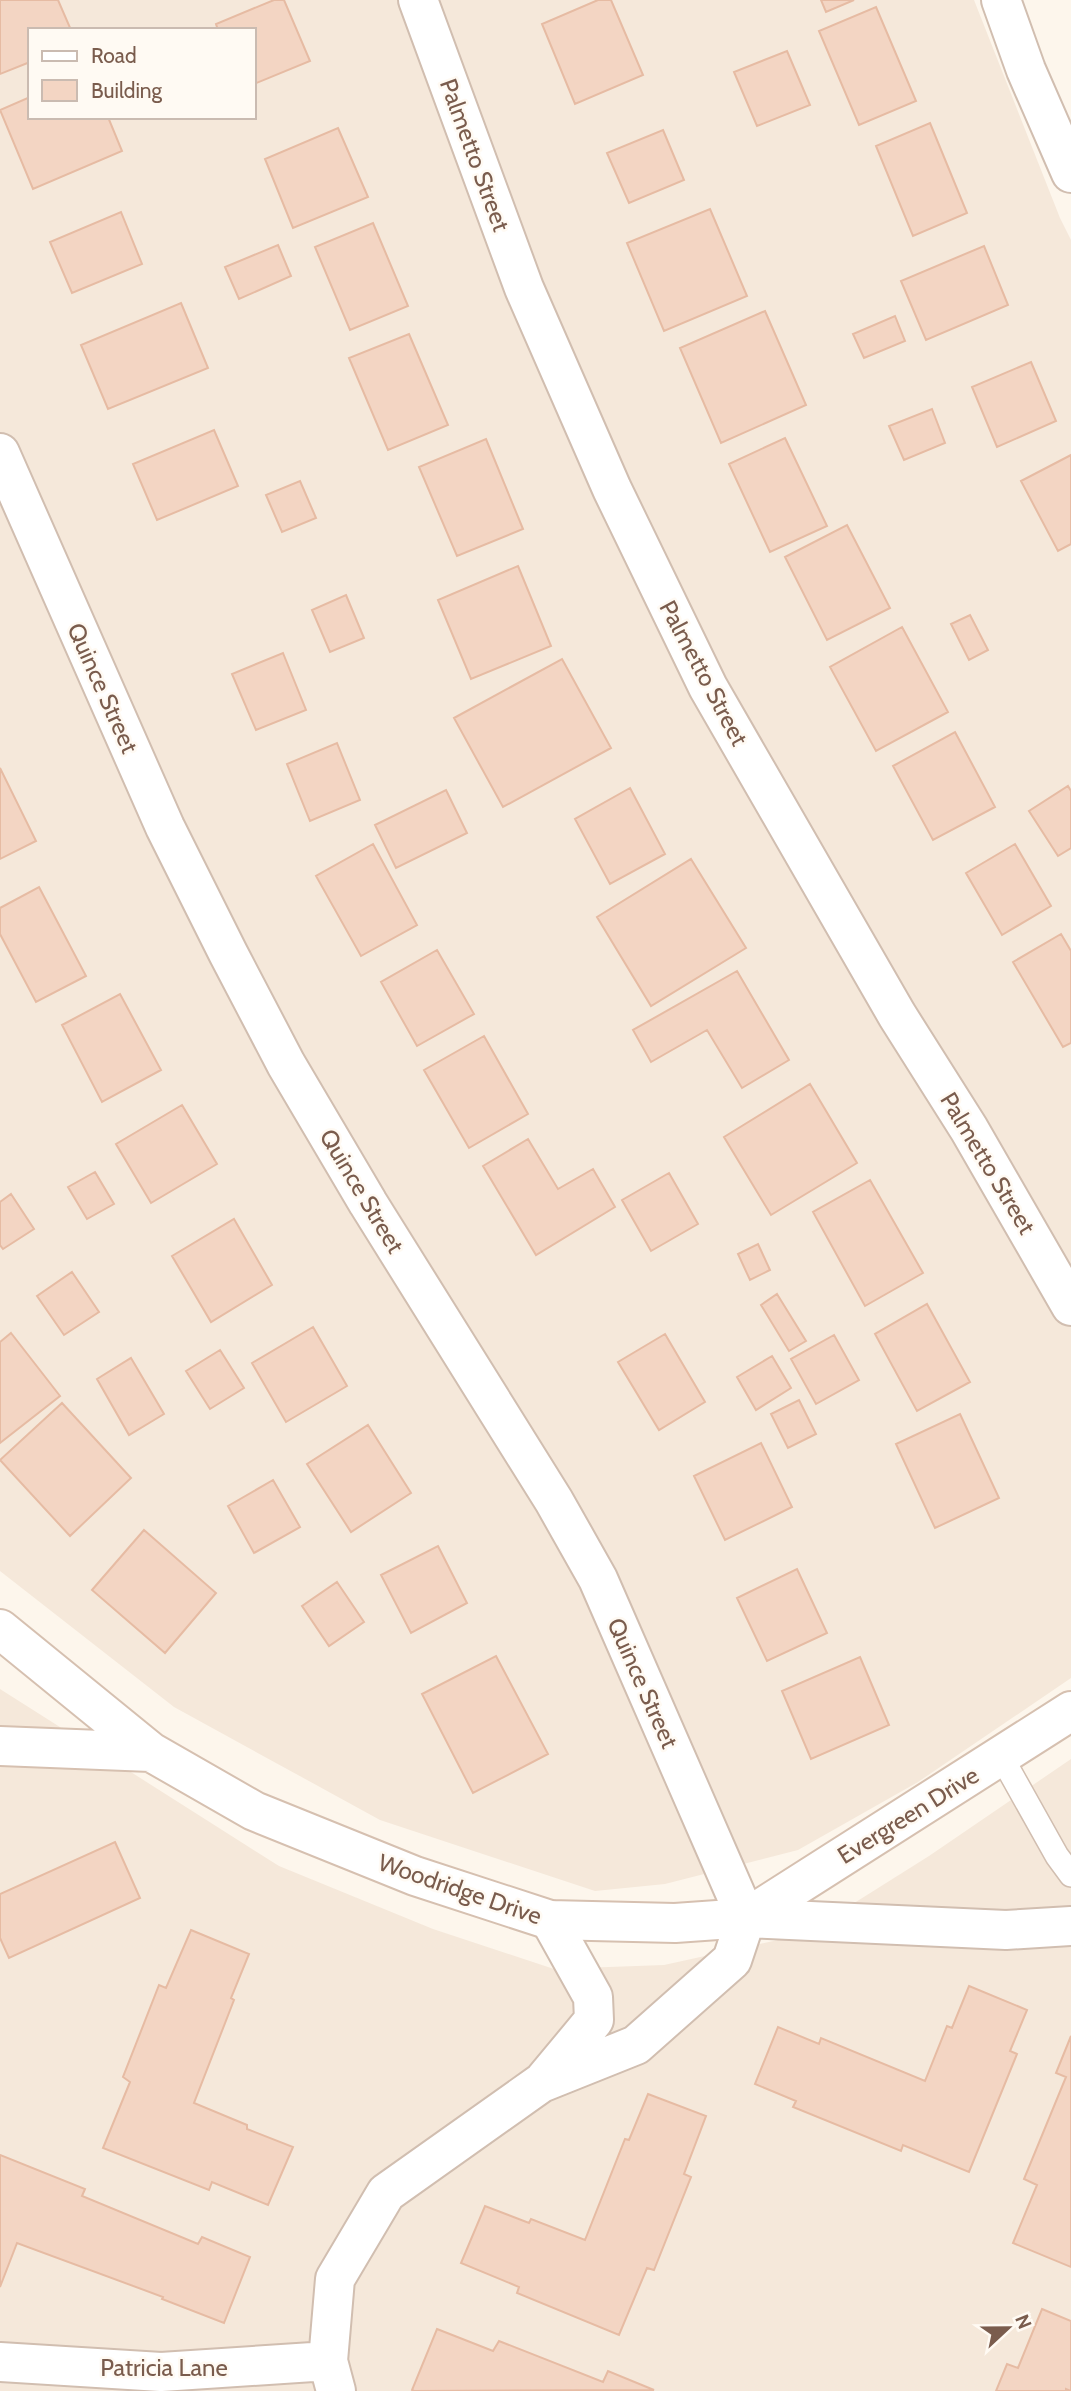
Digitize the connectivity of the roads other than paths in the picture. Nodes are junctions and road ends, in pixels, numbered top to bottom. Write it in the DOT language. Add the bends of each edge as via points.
graph roads {
  1 [pos="418,0"];
  2 [pos="1000,0"];
  3 [pos="1071,173"];
  4 [pos="0,453"];
  5 [pos="1071,1306"];
  6 [pos="0,1629"];
  7 [pos="1071,1712"];
  8 [pos="0,1746"];
  9 [pos="151,1752"];
  10 [pos="1001,1756"];
  11 [pos="1071,1875"];
  12 [pos="746,1917"];
  13 [pos="550,1920"];
  14 [pos="1071,1926"];
  15 [pos="541,2083"];
  16 [pos="0,2362"];
  17 [pos="332,2376"];
  1 -- 5 [label="street, Palmetto Street" via="524,288 612,489 708,687"];
  2 -- 3 [label="street"];
  4 -- 12 [label="street, Quince Street" via="164,827 228,953 368,1203 598,1579"];
  6 -- 9 [label="street, Woodridge Drive"];
  7 -- 10 [label="street, Evergreen Drive"];
  8 -- 9 [label="street"];
  9 -- 13 [label="street, Woodridge Drive" via="254,1811 415,1876"];
  10 -- 11 [label="lane"];
  10 -- 12 [label="street, Evergreen Drive"];
  12 -- 13 [label="street, Woodridge Drive" via="675,1923"];
  12 -- 14 [label="street, Woodridge Drive" via="1006,1930"];
  12 -- 15 [label="street" via="732,1960 636,2045"];
  13 -- 15 [label="street" via="593,1997 594,2020"];
  15 -- 17 [label="street" via="386,2193 335,2279"];
  16 -- 17 [label="street, Patricia Lane"];
}
